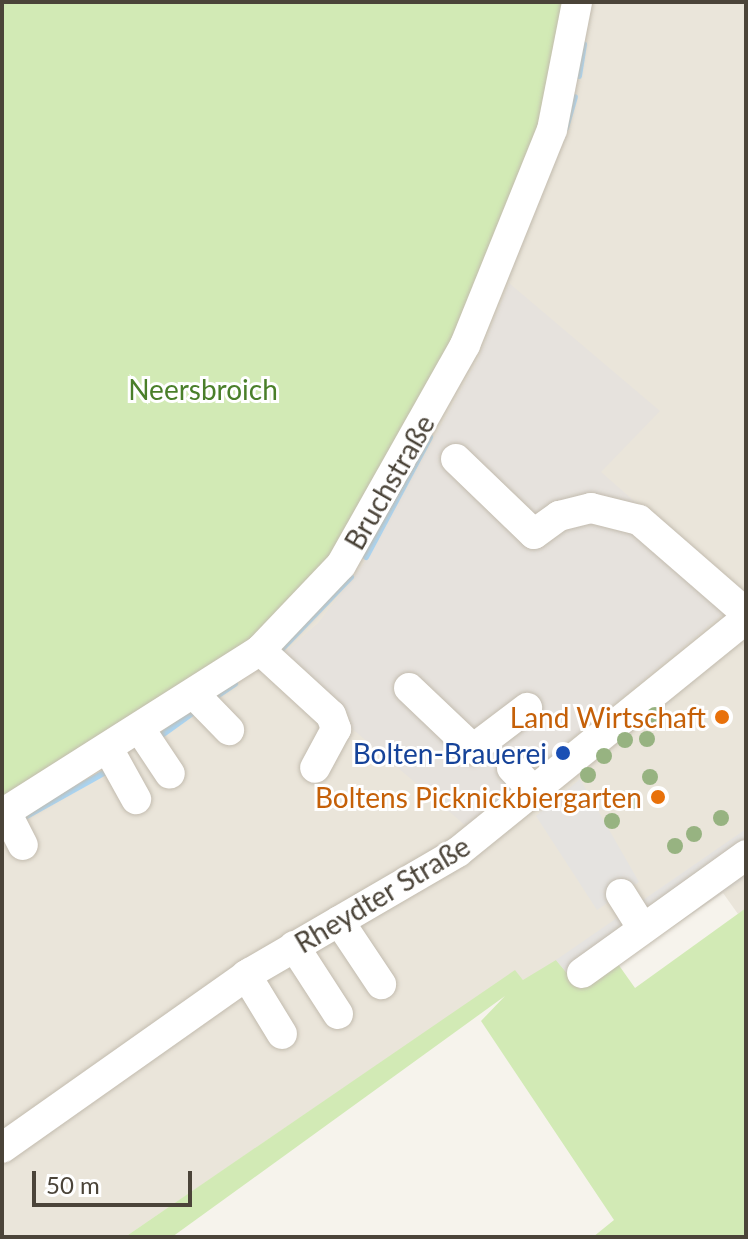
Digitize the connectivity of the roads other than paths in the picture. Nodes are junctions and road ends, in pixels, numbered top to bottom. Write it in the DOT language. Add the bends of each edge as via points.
graph roads {
  1 [pos="577,2"];
  2 [pos="456,459"];
  3 [pos="746,613"];
  4 [pos="746,619"];
  5 [pos="265,657"];
  6 [pos="409,688"];
  7 [pos="527,708"];
  8 [pos="500,754"];
  9 [pos="315,768"];
  10 [pos="536,794"];
  11 [pos="9,831"];
  12 [pos="746,855"];
  13 [pos="621,894"];
  14 [pos="339,921"];
  15 [pos="643,929"];
  16 [pos="294,946"];
  17 [pos="582,973"];
  18 [pos="246,975"];
  19 [pos="381,984"];
  20 [pos="338,1014"];
  21 [pos="282,1034"];
  22 [pos="3,1146"];
  1 -- 5 [label="street, Bruchstraße" via="552,130 460,355 354,546"];
  2 -- 3 [label="street" via="534,534 559,516 591,508 639,520"];
  4 -- 10 [label="street, Rheydter Straße"];
  5 -- 9 [label="street" via="331,715 336,729"];
  5 -- 11 [label="street, Bruchstraße" via="209,709 115,772"];
  6 -- 8 [label="street" via="473,749"];
  7 -- 8 [label="street"];
  8 -- 10 [label="street"];
  10 -- 14 [label="street, Rheydter Straße" via="438,866"];
  12 -- 15 [label="street"];
  13 -- 15 [label="street"];
  14 -- 16 [label="street, Rheydter Straße"];
  14 -- 19 [label="street"];
  15 -- 17 [label="street"];
  16 -- 18 [label="street, Rheydter Straße"];
  16 -- 20 [label="street"];
  18 -- 21 [label="street"];
  18 -- 22 [label="street, Rheydter Straße"];
}
